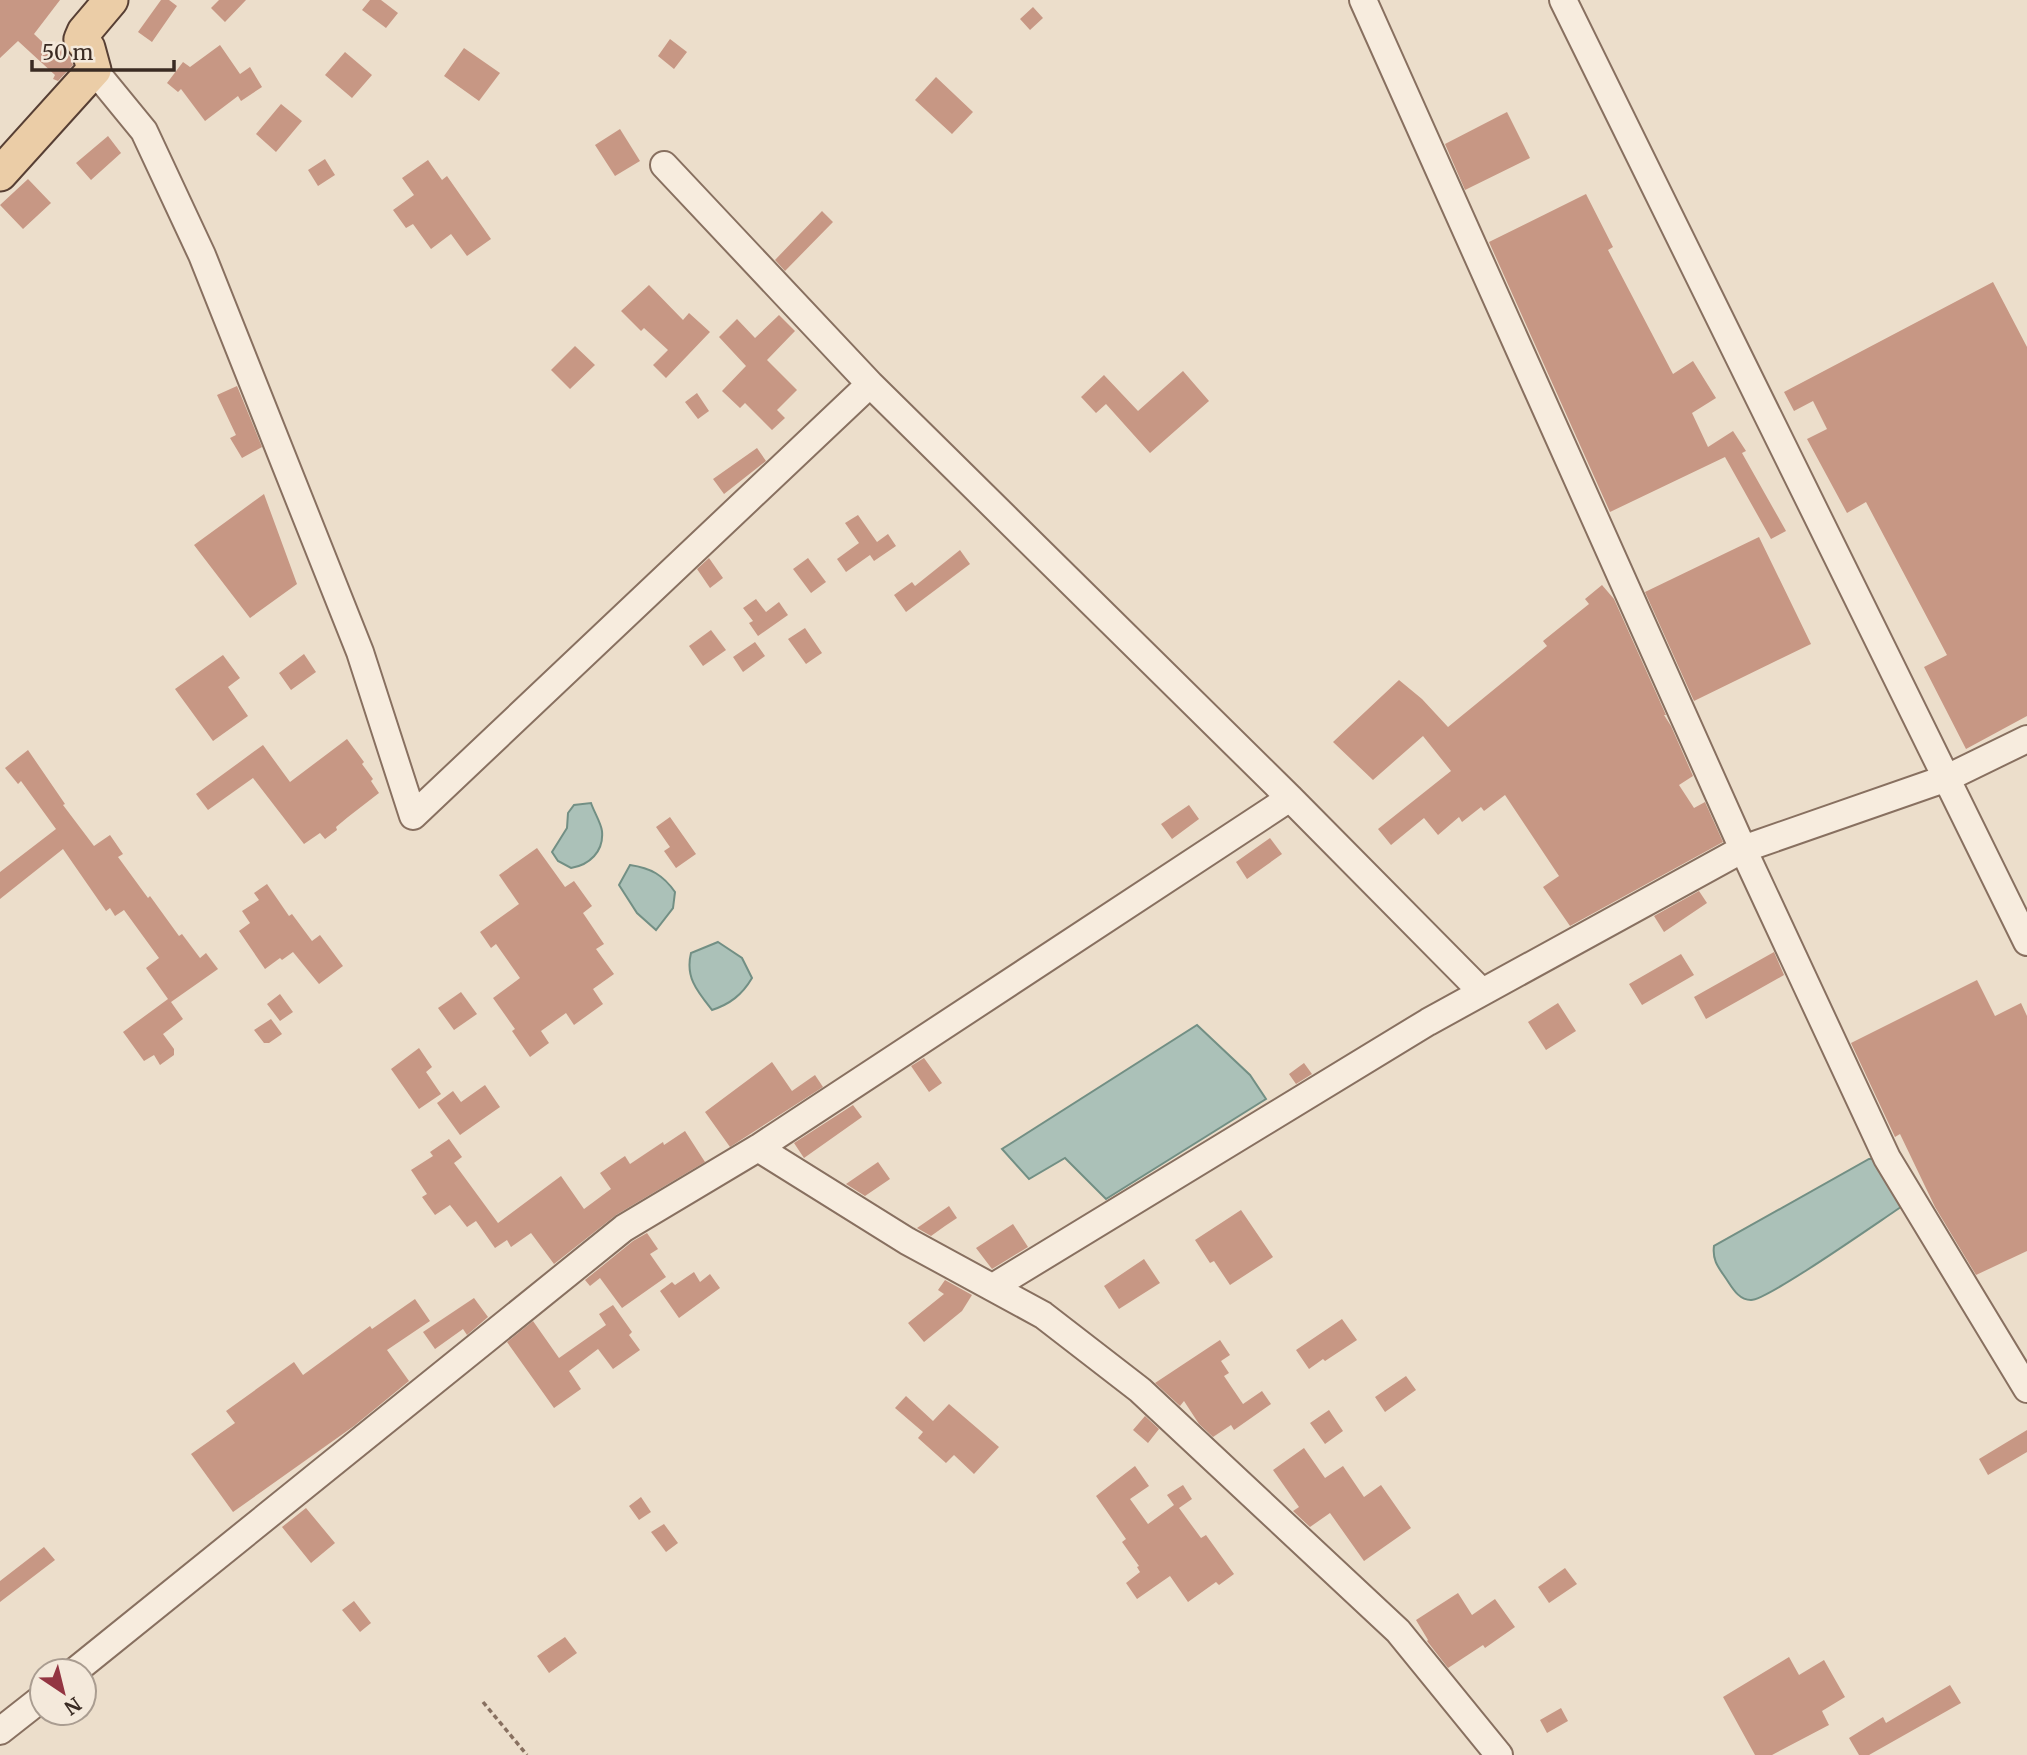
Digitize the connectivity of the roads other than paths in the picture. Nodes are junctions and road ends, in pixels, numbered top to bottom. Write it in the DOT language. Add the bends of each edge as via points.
graph roads {
  1 [pos="111,0"];
  2 [pos="1363,0"];
  3 [pos="1563,0"];
  4 [pos="93,71"];
  5 [pos="664,165"];
  6 [pos="0,174"];
  7 [pos="870,384"];
  8 [pos="2027,739"];
  9 [pos="1947,778"];
  10 [pos="1290,798"];
  11 [pos="1743,849"];
  12 [pos="2027,942"];
  13 [pos="1482,992"];
  14 [pos="758,1148"];
  15 [pos="993,1287"];
  16 [pos="2027,1390"];
  17 [pos="92,1657"];
  18 [pos="28,1709"];
  19 [pos="0,1731"];
  20 [pos="1499,1755"];
  1 -- 4 [label="main road" via="81,39"];
  2 -- 11 [label="street"];
  3 -- 9 [label="street"];
  4 -- 6 [label="main road"];
  4 -- 7 [label="street" via="144,131 202,255 360,652 413,816"];
  5 -- 7 [label="street"];
  7 -- 10 [label="street"];
  8 -- 9 [label="street"];
  9 -- 11 [label="street"];
  9 -- 12 [label="street"];
  10 -- 13 [label="street"];
  10 -- 14 [label="street"];
  11 -- 13 [label="street"];
  11 -- 16 [label="street" via="1887,1158"];
  13 -- 15 [label="street"];
  14 -- 15 [label="street" via="907,1241"];
  14 -- 17 [label="street" via="624,1228"];
  15 -- 20 [label="street" via="1043,1315 1140,1390 1398,1631"];
  18 -- 19 [label="street"];
}
